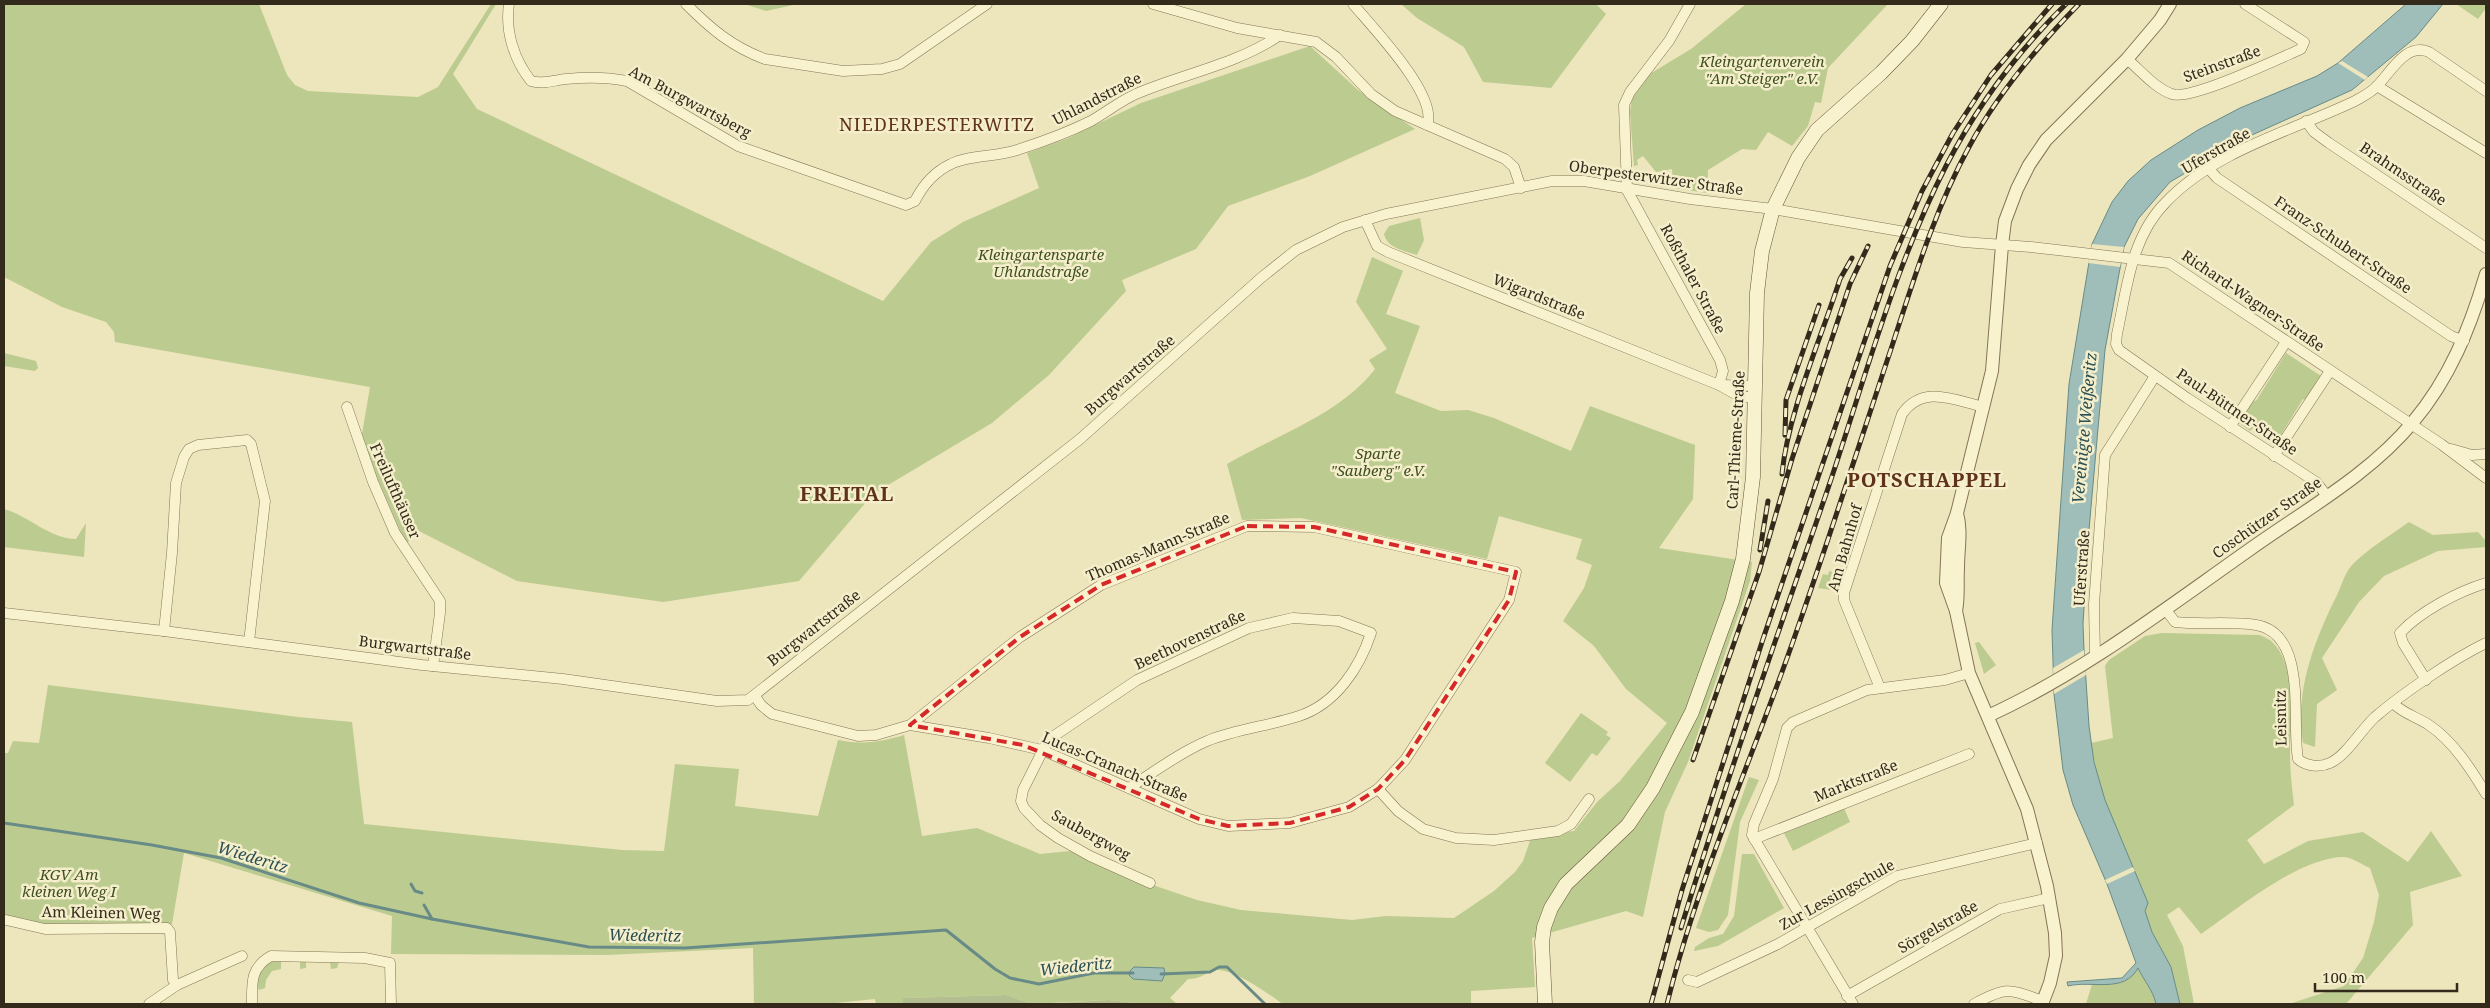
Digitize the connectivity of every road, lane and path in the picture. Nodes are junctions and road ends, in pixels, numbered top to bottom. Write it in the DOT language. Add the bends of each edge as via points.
graph roads {
  1 [pos="509,4"];
  2 [pos="686,4"];
  3 [pos="987,4"];
  4 [pos="1152,4"];
  5 [pos="1353,4"];
  6 [pos="1690,4"];
  7 [pos="1941,4"];
  8 [pos="2170,4"];
  9 [pos="2245,4"];
  10 [pos="1280,35"];
  11 [pos="2127,59"];
  12 [pos="2377,86"];
  13 [pos="2486,91"];
  14 [pos="2306,121"];
  15 [pos="1427,125"];
  16 [pos="2486,154"];
  17 [pos="2209,169"];
  18 [pos="1521,188"];
  19 [pos="1628,190"];
  20 [pos="909,205"];
  21 [pos="1773,209"];
  22 [pos="1365,220"];
  23 [pos="2002,245"];
  24 [pos="2486,248"];
  25 [pos="2134,259"];
  26 [pos="2486,274"];
  27 [pos="2464,341"];
  28 [pos="2286,342"];
  29 [pos="2127,356"];
  30 [pos="2330,371"];
  31 [pos="2155,376"];
  32 [pos="1719,385"];
  33 [pos="1756,392"];
  34 [pos="1979,406"];
  35 [pos="347,408"];
  36 [pos="2411,424"];
  37 [pos="2230,427"];
  38 [pos="2446,447"];
  39 [pos="2486,454"];
  40 [pos="2274,456"];
  41 [pos="2486,478"];
  42 [pos="2327,496"];
  43 [pos="1516,572"];
  44 [pos="2486,583"];
  45 [pos="2166,610"];
  46 [pos="4,613"];
  47 [pos="164,631"];
  48 [pos="249,642"];
  49 [pos="2486,643"];
  50 [pos="2090,659"];
  51 [pos="433,666"];
  52 [pos="1969,673"];
  53 [pos="2426,680"];
  54 [pos="1880,688"];
  55 [pos="755,696"];
  56 [pos="2392,703"];
  57 [pos="1988,716"];
  58 [pos="910,725"];
  59 [pos="1042,750"];
  60 [pos="1969,754"];
  61 [pos="1129,788"];
  62 [pos="1378,789"];
  63 [pos="2486,794"];
  64 [pos="1589,799"];
  65 [pos="1754,839"];
  66 [pos="2037,843"];
  67 [pos="1150,883"];
  68 [pos="2049,898"];
  69 [pos="6,920"];
  70 [pos="1806,928"];
  71 [pos="242,956"];
  72 [pos="1688,980"];
  73 [pos="177,985"];
  74 [pos="1850,1000"];
  75 [pos="2040,1001"];
  76 [pos="149,1004"];
  77 [pos="252,1004"];
  78 [pos="391,1004"];
  79 [pos="1545,1004"];
  80 [pos="1974,1004"];
  1 -- 20 [label="street, Am Burgwartsberg" via="507,18 511,39 517,58 531,81 538,84 565,79 610,78 626,82 738,146 878,197"];
  2 -- 3 [label="street" via="714,31 754,54 843,71 882,69 900,64"];
  4 -- 10 [label="street" via="1236,28"];
  5 -- 15 [label="street" via="1419,88 1430,115"];
  6 -- 19 [label="street" via="1669,41 1630,92 1624,105"];
  7 -- 21 [label="main road, Carl-Thieme-Straße" via="1881,73 1817,130 1798,158"];
  8 -- 11 [label="street"];
  9 -- 11 [label="street, Steinstraße" via="2304,42 2301,49 2178,96 2165,90"];
  10 -- 15 [label="street" via="1307,39 1323,46 1384,104 1406,118"];
  10 -- 20 [label="street, Uhlandstraße" via="1236,57 1135,94 1064,134 996,156 953,163 932,177 915,202"];
  11 -- 23 [label="street" via="2046,140 2029,165 2010,206"];
  12 -- 13 [label="street, Uferstraße" via="2402,59 2413,50 2422,49"];
  12 -- 14 [label="street, Uferstraße" via="2356,100"];
  12 -- 16 [label="street"];
  14 -- 17 [label="street, Uferstraße"];
  14 -- 24 [label="street, Brahmsstraße" via="2329,143"];
  15 -- 18 [label="street" via="1505,159 1514,166"];
  17 -- 25 [label="street, Uferstraße" via="2166,202 2142,234"];
  17 -- 27 [label="street, Franz-Schubert-Straße" via="2217,178 2451,336"];
  18 -- 19 [label="street, Oberpesterwitzer Straße" via="1570,180"];
  18 -- 22 [label="street, Burgwartstraße"];
  19 -- 21 [label="street, Oberpesterwitzer Straße"];
  19 -- 32 [label="street, Roßthaler Straße" via="1720,360"];
  21 -- 23 [label="street, Oberpesterwitzer Straße" via="1941,239"];
  21 -- 33 [label="main road, Carl-Thieme-Straße" via="1762,252 1757,293"];
  22 -- 32 [label="street, Wigardstraße" via="1377,246 1388,252"];
  22 -- 55 [label="street, Burgwartstraße" via="1318,238 1269,271 1080,439"];
  23 -- 25 [label="street, Richard-Wagner-Straße"];
  23 -- 34 [label="street" via="1995,350"];
  25 -- 28 [label="street, Richard-Wagner-Straße" via="2169,263"];
  25 -- 29 [label="street, Uferstraße" via="2116,344"];
  26 -- 27 [label="street, Coschützer Straße"];
  27 -- 36 [label="street, Coschützer Straße" via="2450,369"];
  28 -- 30 [label="street, Richard-Wagner-Straße"];
  28 -- 37 [label="street"];
  29 -- 31 [label="street, Paul-Büttner-Straße"];
  30 -- 36 [label="street, Richard-Wagner-Straße"];
  30 -- 40 [label="street"];
  31 -- 37 [label="street, Paul-Büttner-Straße"];
  31 -- 50 [label="street, Uferstraße" via="2106,455"];
  32 -- 33 [label="street, Wigardstraße" via="1739,396"];
  33 -- 79 [label="main road, Carl-Thieme-Straße" via="1753,477 1743,559 1732,601 1692,712 1650,794 1628,824 1566,884 1551,908 1542,942"];
  34 -- 52 [label="street" via="1957,513 1948,538 1945,571"];
  34 -- 54 [label="street, Am Bahnhof" via="1926,396 1916,398 1902,414 1844,593"];
  35 -- 51 [label="street, Freilufthäuser" via="369,474 395,533 440,601"];
  36 -- 38 [label="street, Richard-Wagner-Straße"];
  36 -- 42 [label="street, Coschützer Straße" via="2378,456"];
  37 -- 40 [label="street, Paul-Büttner-Straße"];
  38 -- 39 [label="street"];
  38 -- 41 [label="street"];
  40 -- 42 [label="street, Paul-Büttner-Straße" via="2316,482"];
  42 -- 45 [label="street, Coschützer Straße"];
  43 -- 58 [label="street, Thomas-Mann-Straße" via="1314,527 1247,526 1101,585 1020,637"];
  43 -- 62 [label="street, Lucas-Cranach-Straße" via="1509,600 1405,760"];
  44 -- 53 [label="street" via="2446,601 2400,633"];
  45 -- 50 [label="street, Coschützer Straße"];
  45 -- 56 [label="street, Leisnitz" via="2175,622 2256,625 2274,632 2291,664 2295,682 2297,752 2298,759 2304,764 2330,764 2367,724"];
  46 -- 47 [label="street, Burgwartstraße"];
  47 -- 48 [label="street, Burgwartstraße"];
  47 -- 48 [label="street" via="176,482 182,462 189,449 198,445 246,440 251,444 265,501"];
  48 -- 51 [label="street, Burgwartstraße"];
  49 -- 53 [label="street"];
  50 -- 57 [label="street, Coschützer Straße"];
  51 -- 55 [label="street, Burgwartstraße" via="547,677 728,702 740,702"];
  52 -- 54 [label="street" via="1945,680"];
  52 -- 57 [label="street"];
  53 -- 56 [label="street"];
  54 -- 65 [label="street" via="1866,690 1788,725 1773,779 1753,828"];
  55 -- 58 [label="street, Lucas-Cranach-Straße" via="772,714 858,736 876,735"];
  56 -- 63 [label="street" via="2432,727 2460,755"];
  57 -- 66 [label="street" via="2027,809"];
  58 -- 59 [label="street, Lucas-Cranach-Straße"];
  59 -- 61 [label="street, Lucas-Cranach-Straße"];
  59 -- 61 [label="street, Beethovenstraße" via="1048,740 1137,680 1249,628 1293,618 1339,621 1371,632 1363,656 1343,685 1323,702 1301,716 1208,741"];
  59 -- 67 [label="street, Saubergweg" via="1023,790 1021,801 1028,814 1074,847"];
  60 -- 65 [label="street, Marktstraße"];
  61 -- 62 [label="street, Lucas-Cranach-Straße" via="1199,819 1228,826 1290,824 1349,807"];
  62 -- 64 [label="street" via="1398,812 1423,829 1456,838 1494,840 1558,831 1571,824"];
  65 -- 70 [label="street"];
  66 -- 68 [label="street"];
  66 -- 70 [label="street, Zur Lessingschule" via="1897,876"];
  68 -- 74 [label="street, Sörgelstraße" via="2000,910"];
  68 -- 75 [label="street" via="2056,956"];
  69 -- 73 [label="street, Am Kleinen Weg" via="45,930 167,928 170,932 173,980"];
  70 -- 72 [label="street, Zur Lessingschule" via="1756,956 1697,982"];
  70 -- 74 [label="street"];
  71 -- 73 [label="street"];
  73 -- 76 [label="street"];
  75 -- 80 [label="street" via="2006,989"];
  77 -- 78 [label="street" via="253,976 260,962 271,956 365,958 390,963"];
}
